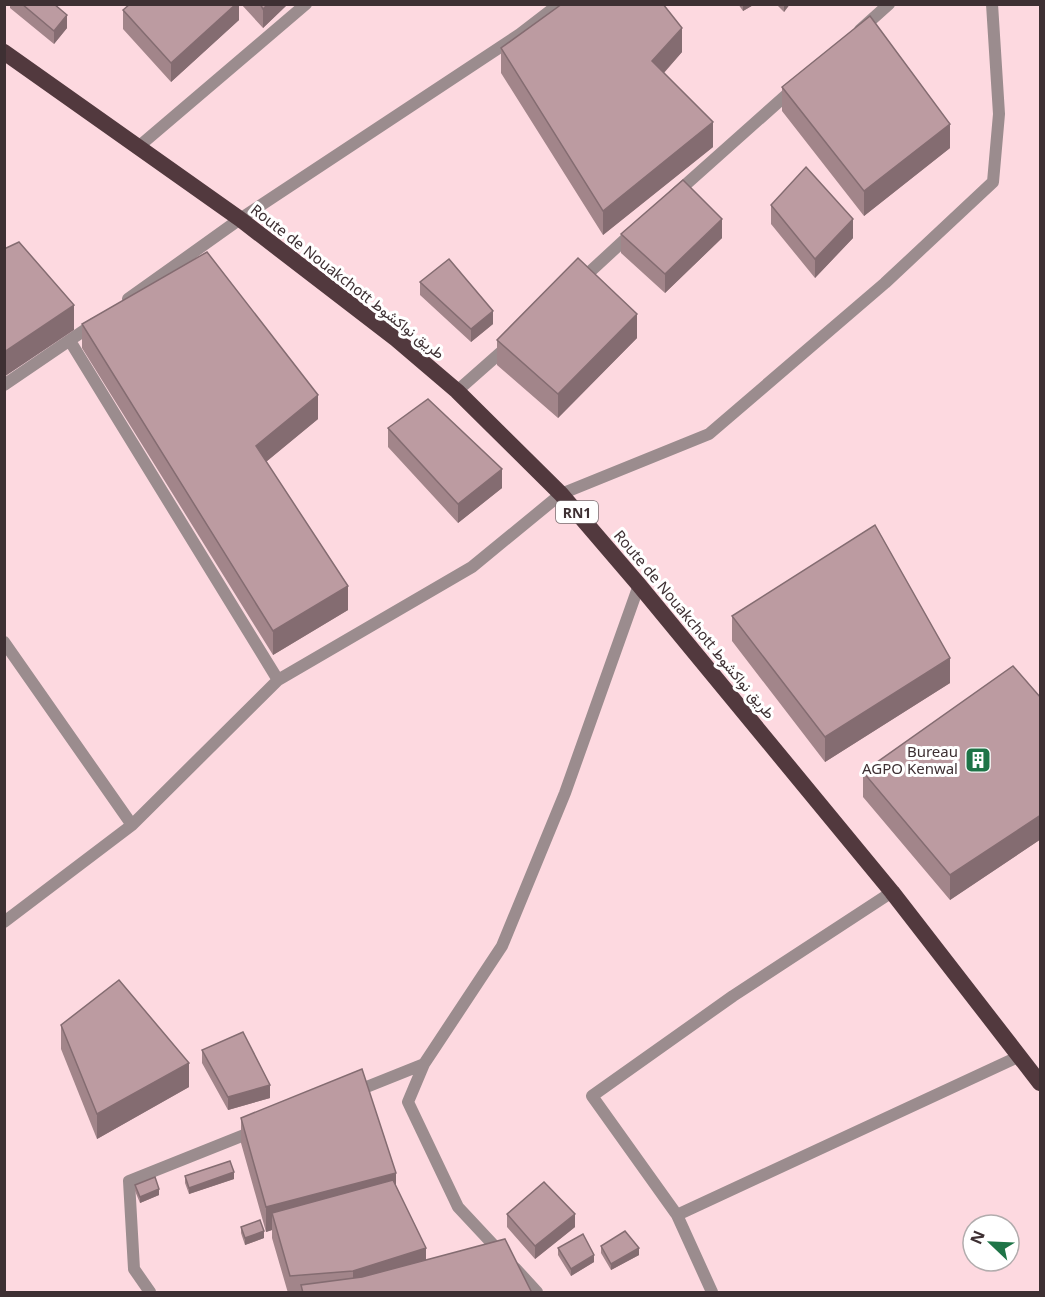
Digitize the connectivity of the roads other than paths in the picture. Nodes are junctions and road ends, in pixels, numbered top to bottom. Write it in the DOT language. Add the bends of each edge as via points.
graph roads {
  1 [pos="306,4"];
  2 [pos="560,4"];
  3 [pos="889,4"];
  4 [pos="992,4"];
  5 [pos="854,35"];
  6 [pos="4,52"];
  7 [pos="801,82"];
  8 [pos="137,148"];
  9 [pos="669,200"];
  10 [pos="240,219"];
  11 [pos="642,224"];
  12 [pos="572,287"];
  13 [pos="519,335"];
  14 [pos="70,340"];
  15 [pos="4,385"];
  16 [pos="458,391"];
  17 [pos="561,494"];
  18 [pos="639,585"];
  19 [pos="4,642"];
  20 [pos="278,680"];
  21 [pos="132,825"];
  22 [pos="892,892"];
  23 [pos="4,922"];
  24 [pos="1020,1056"];
  25 [pos="424,1064"];
  26 [pos="1041,1083"];
  27 [pos="337,1098"];
  28 [pos="260,1129"];
  29 [pos="677,1215"];
  30 [pos="150,1293"];
  31 [pos="537,1293"];
  32 [pos="712,1293"];
  1 -- 8 [label="street"];
  2 -- 10 [label="street"];
  3 -- 5 [label="street"];
  4 -- 17 [label="street" via="999,114 993,182 885,283 709,434"];
  6 -- 8 [label="highway, Route de Nouakchott طريق نواكشوط / RN1"];
  7 -- 9 [label="street"];
  8 -- 10 [label="highway, Route de Nouakchott طريق نواكشوط / RN1"];
  10 -- 14 [label="street"];
  10 -- 16 [label="highway, Route de Nouakchott طريق نواكشوط / RN1"];
  11 -- 12 [label="street"];
  13 -- 16 [label="street"];
  14 -- 15 [label="street"];
  14 -- 20 [label="street"];
  16 -- 17 [label="highway, Route de Nouakchott طريق نواكشوط / RN1"];
  17 -- 18 [label="highway, Route de Nouakchott طريق نواكشوط / RN1"];
  17 -- 20 [label="street" via="472,567"];
  18 -- 22 [label="highway, Route de Nouakchott طريق نواكشوط / RN1"];
  18 -- 25 [label="street" via="565,793 502,946"];
  19 -- 21 [label="street"];
  20 -- 21 [label="street"];
  21 -- 23 [label="street"];
  22 -- 24 [label="highway, Route de Nouakchott طريق نواكشوط / RN1"];
  22 -- 29 [label="street" via="733,996 592,1096"];
  24 -- 26 [label="highway, Route de Nouakchott طريق نواكشوط / RN1"];
  24 -- 29 [label="street"];
  25 -- 27 [label="street"];
  25 -- 31 [label="street" via="408,1102 458,1207"];
  28 -- 30 [label="street" via="129,1181 134,1269"];
  29 -- 32 [label="street"];
}
